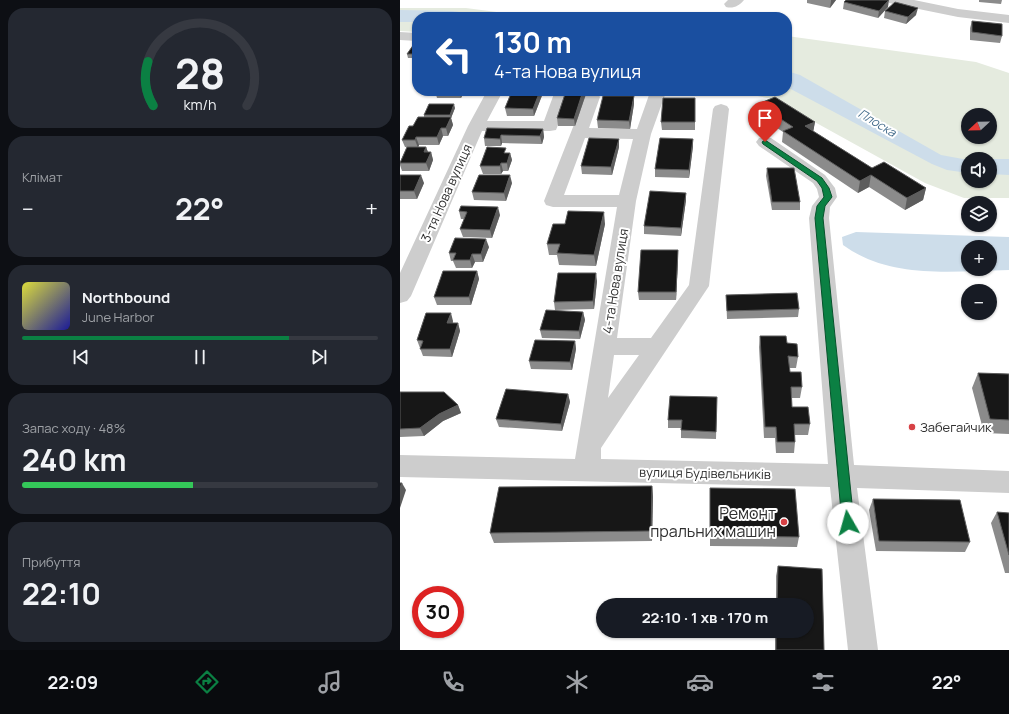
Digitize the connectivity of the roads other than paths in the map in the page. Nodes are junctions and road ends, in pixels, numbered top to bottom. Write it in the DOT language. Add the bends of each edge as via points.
graph roads {
  1 [pos="894,0"];
  2 [pos="1009,19"];
  3 [pos="400,36"];
  4 [pos="412,37"];
  5 [pos="493,96"];
  6 [pos="561,96"];
  7 [pos="657,96"];
  8 [pos="592,97"];
  9 [pos="721,109"];
  10 [pos="476,126"];
  11 [pos="579,133"];
  12 [pos="643,134"];
  13 [pos="765,142"];
  14 [pos="627,201"];
  15 [pos="400,296"];
  16 [pos="604,346"];
  17 [pos="657,347"];
  18 [pos="589,445"];
  19 [pos="400,466"];
  20 [pos="587,470"];
  21 [pos="842,476"];
  22 [pos="1009,482"];
  23 [pos="863,650"];
  1 -- 2 [label="street" via="958,13"];
  3 -- 4 [label="street"];
  5 -- 10 [label="street, 3-тя Нова вулиця"];
  6 -- 10 [label="street" via="550,126"];
  7 -- 12 [label="street, 4-та Нова вулиця"];
  8 -- 11 [label="street"];
  9 -- 17 [label="street" via="699,286"];
  10 -- 15 [label="street, 3-тя Нова вулиця"];
  11 -- 12 [label="street"];
  11 -- 14 [label="street" via="553,201"];
  12 -- 14 [label="street, 4-та Нова вулиця"];
  13 -- 21 [label="street" via="819,179 826,188 828,197 821,206 819,218"];
  14 -- 16 [label="street, 4-та Нова вулиця"];
  16 -- 17 [label="street"];
  16 -- 18 [label="street, 4-та Нова вулиця"];
  17 -- 18 [label="street"];
  18 -- 20 [label="street, 4-та Нова вулиця"];
  19 -- 20 [label="street, вулиця Будівельників"];
  20 -- 21 [label="street, вулиця Будівельників"];
  21 -- 22 [label="street, вулиця Будівельників"];
  21 -- 23 [label="street"];
}
